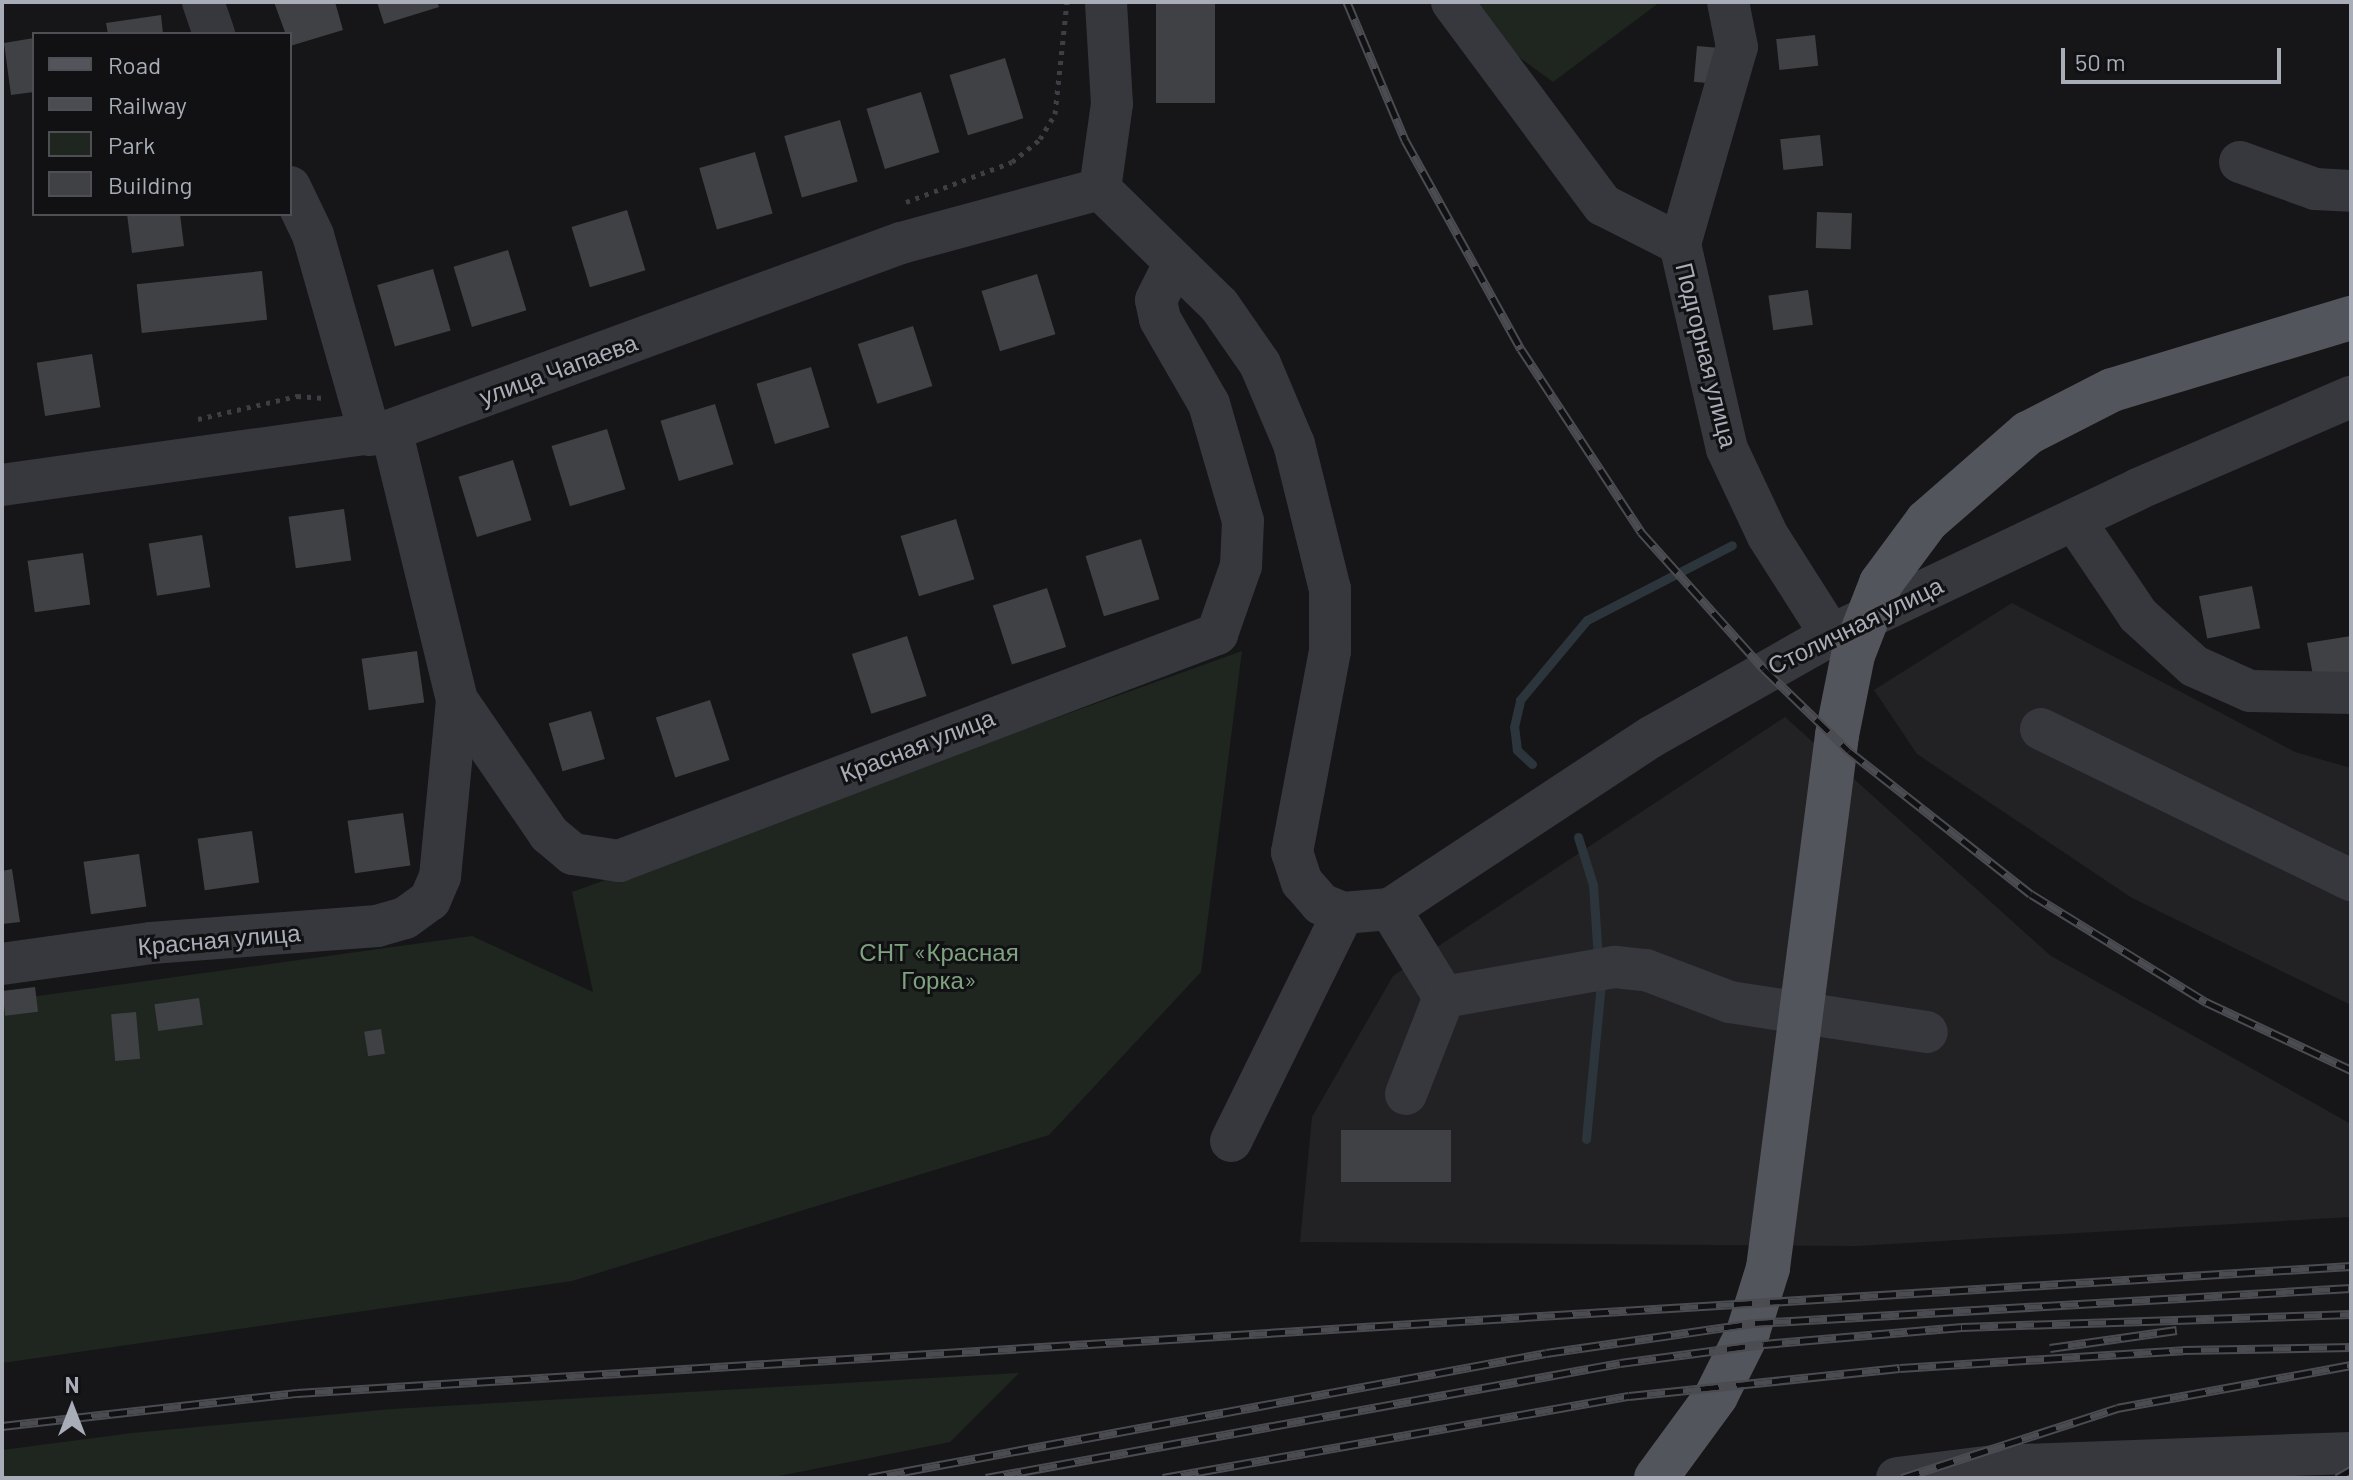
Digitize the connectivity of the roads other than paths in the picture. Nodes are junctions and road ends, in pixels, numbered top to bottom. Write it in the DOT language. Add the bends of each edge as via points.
graph roads {
  1 [pos="203,2"];
  2 [pos="1106,2"];
  3 [pos="1452,2"];
  4 [pos="1728,2"];
  5 [pos="213,32"];
  6 [pos="2240,162"];
  7 [pos="1100,189"];
  8 [pos="292,191"];
  9 [pos="2351,191"];
  10 [pos="1680,244"];
  11 [pos="1175,262"];
  12 [pos="2351,318"];
  13 [pos="2351,397"];
  14 [pos="380,432"];
  15 [pos="2,485"];
  16 [pos="2074,520"];
  17 [pos="1831,635"];
  18 [pos="2351,695"];
  19 [pos="457,700"];
  20 [pos="2041,729"];
  21 [pos="2351,880"];
  22 [pos="1390,909"];
  23 [pos="1343,913"];
  24 [pos="2,964"];
  25 [pos="1444,997"];
  26 [pos="1927,1032"];
  27 [pos="1406,1094"];
  28 [pos="1231,1141"];
  29 [pos="2351,1453"];
  30 [pos="1668,1466"];
  31 [pos="1897,1478"];
  1 -- 5 [label="street"];
  2 -- 7 [label="street" via="1112,104"];
  3 -- 10 [label="street, Подгорная улица" via="1603,205"];
  4 -- 10 [label="street" via="1737,47"];
  6 -- 9 [label="street" via="2315,189"];
  7 -- 11 [label="street"];
  7 -- 14 [label="street, улица Чапаева" via="901,243"];
  8 -- 14 [label="street" via="313,235"];
  10 -- 17 [label="street, Подгорная улица" via="1727,449 1768,536"];
  11 -- 19 [label="street, Красная улица" via="1156,300 1160,319 1209,404 1243,521 1241,566 1217,634 619,861 573,854 549,834"];
  11 -- 23 [label="street" via="1219,305 1260,364 1294,444 1317,521 1330,589 1330,651 1292,852 1302,882 1321,904"];
  12 -- 30 [label="main road" via="2112,390 2028,433 1927,521 1881,583 1853,655 1822,832 1768,1268 1748,1332"];
  13 -- 16 [label="street, Столичная улица"];
  14 -- 15 [label="street, улица Чапаева"];
  14 -- 19 [label="street"];
  16 -- 17 [label="street, Столичная улица"];
  16 -- 18 [label="street" via="2138,615 2194,666 2250,691"];
  17 -- 22 [label="street, Столичная улица" via="1651,737"];
  19 -- 24 [label="street, Красная улица" via="440,877 430,900 405,918 377,926 151,943"];
  20 -- 21 [label="street"];
  22 -- 23 [label="street"];
  22 -- 25 [label="street"];
  23 -- 28 [label="street"];
  25 -- 26 [label="street" via="1615,967 1646,970 1730,1002"];
  25 -- 27 [label="street"];
  29 -- 31 [label="street" via="1995,1466"];
}
